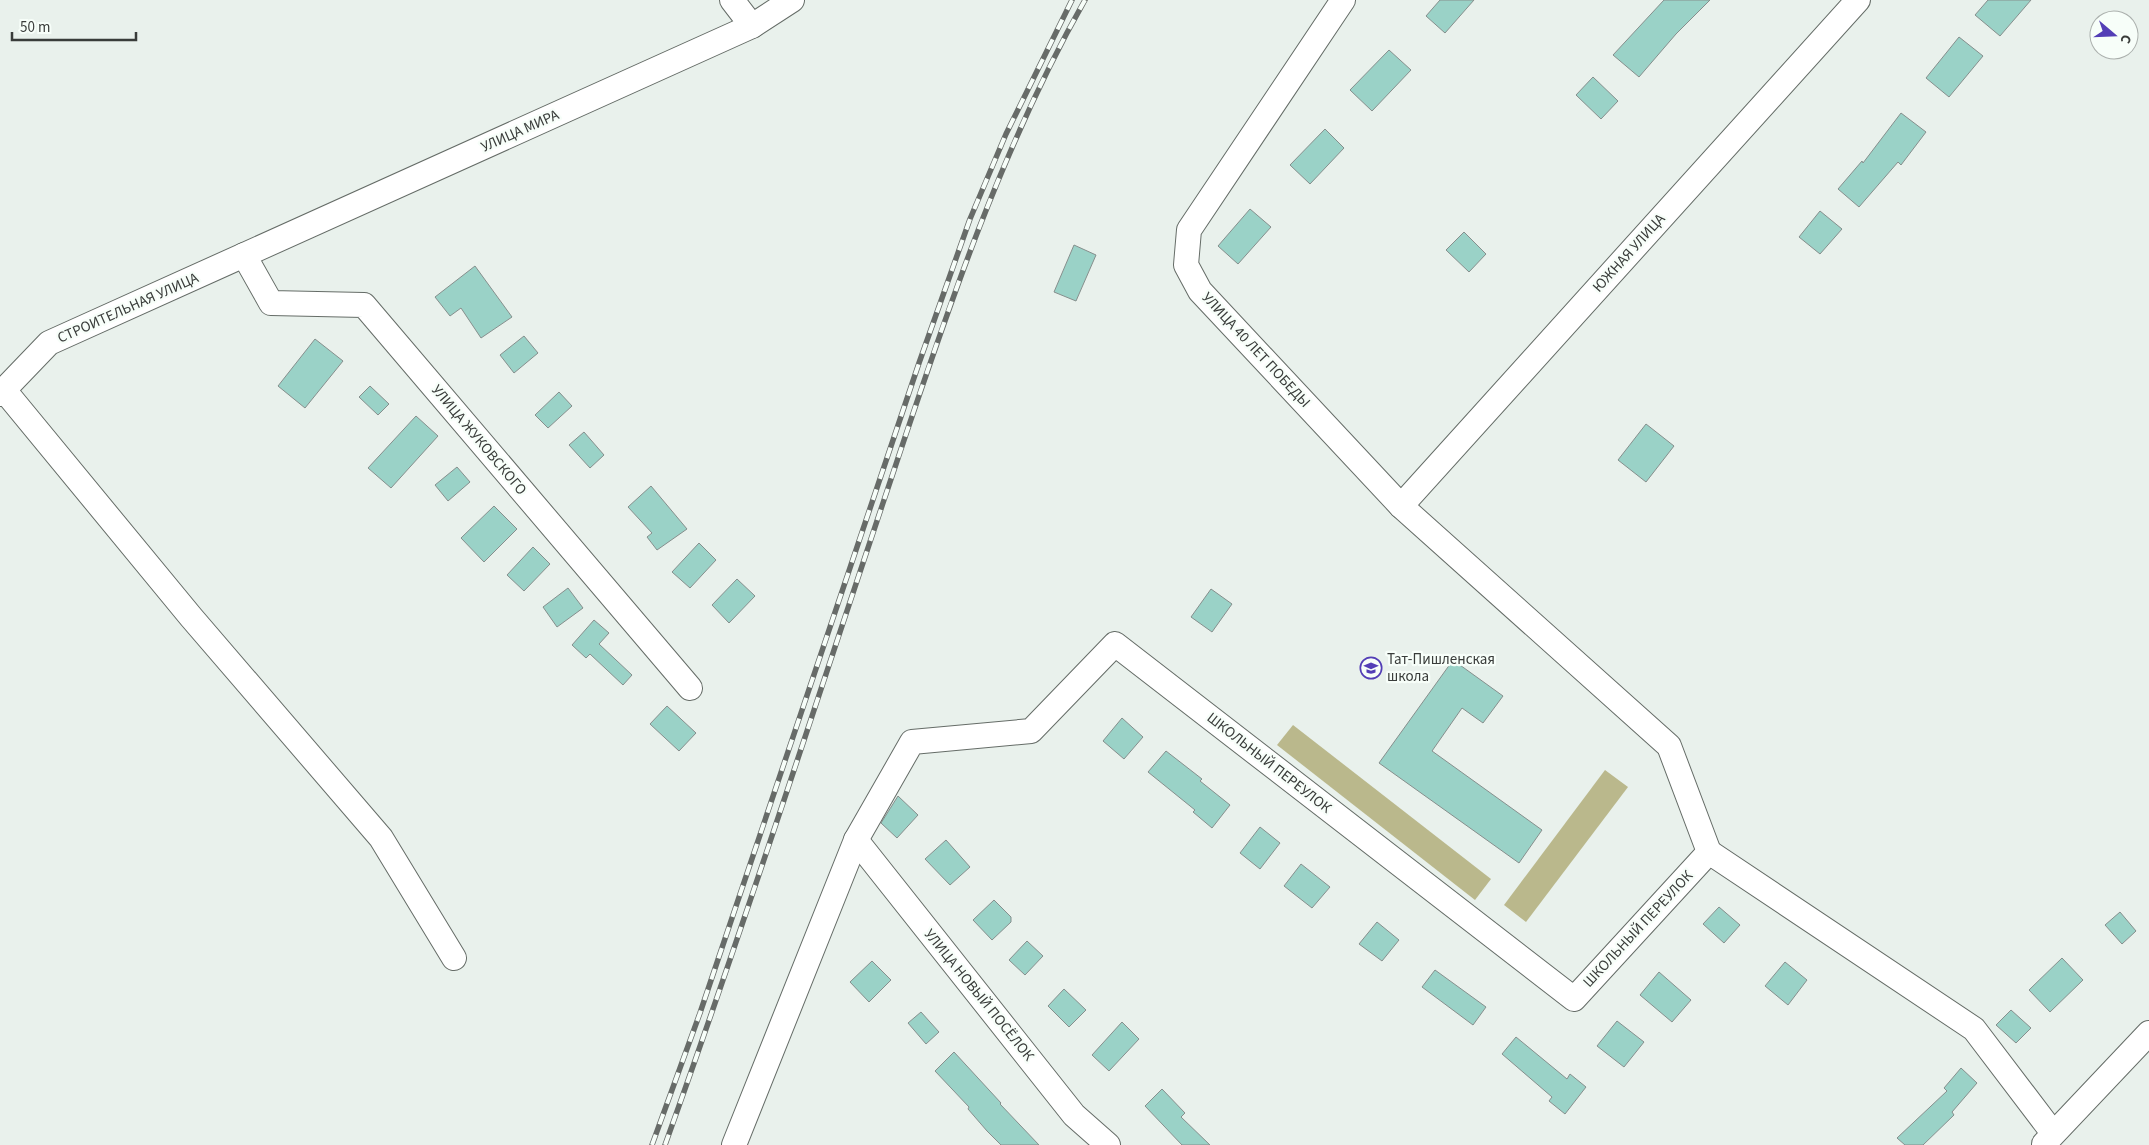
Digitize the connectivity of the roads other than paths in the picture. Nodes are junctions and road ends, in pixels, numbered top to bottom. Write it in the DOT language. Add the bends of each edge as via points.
graph roads {
  1 [pos="732,0"];
  2 [pos="792,0"];
  3 [pos="1343,0"];
  4 [pos="1858,0"];
  5 [pos="752,26"];
  6 [pos="244,255"];
  7 [pos="2,392"];
  8 [pos="1401,506"];
  9 [pos="690,688"];
  10 [pos="856,840"];
  11 [pos="1709,852"];
  12 [pos="454,958"];
  13 [pos="2149,1033"];
  14 [pos="2048,1139"];
  15 [pos="734,1145"];
  16 [pos="1108,1145"];
  1 -- 5 [label="street"];
  2 -- 5 [label="street, УЛИЦА МИРА"];
  3 -- 8 [label="street, УЛИЦА 40 ЛЕТ ПОБЕДЫ" via="1189,230 1186,265 1200,291"];
  4 -- 8 [label="street, ЮЖНАЯ УЛИЦА"];
  5 -- 6 [label="street, УЛИЦА МИРА"];
  6 -- 7 [label="street, СТРОИТЕЛЬНАЯ УЛИЦА" via="49,344"];
  6 -- 9 [label="street, УЛИЦА ЖУКОВСКОГО" via="271,303 364,305"];
  7 -- 12 [label="street" via="381,838"];
  8 -- 11 [label="street, УЛИЦА 40 ЛЕТ ПОБЕДЫ" via="1669,746"];
  10 -- 11 [label="street, ШКОЛЬНЫЙ ПЕРЕУЛОК" via="912,742 1031,731 1114,644 1574,999"];
  10 -- 15 [label="street"];
  10 -- 16 [label="street, УЛИЦА НОВЫЙ ПОСЁЛОК" via="1074,1116"];
  11 -- 14 [label="street" via="1974,1029"];
  13 -- 14 [label="street"];
}
